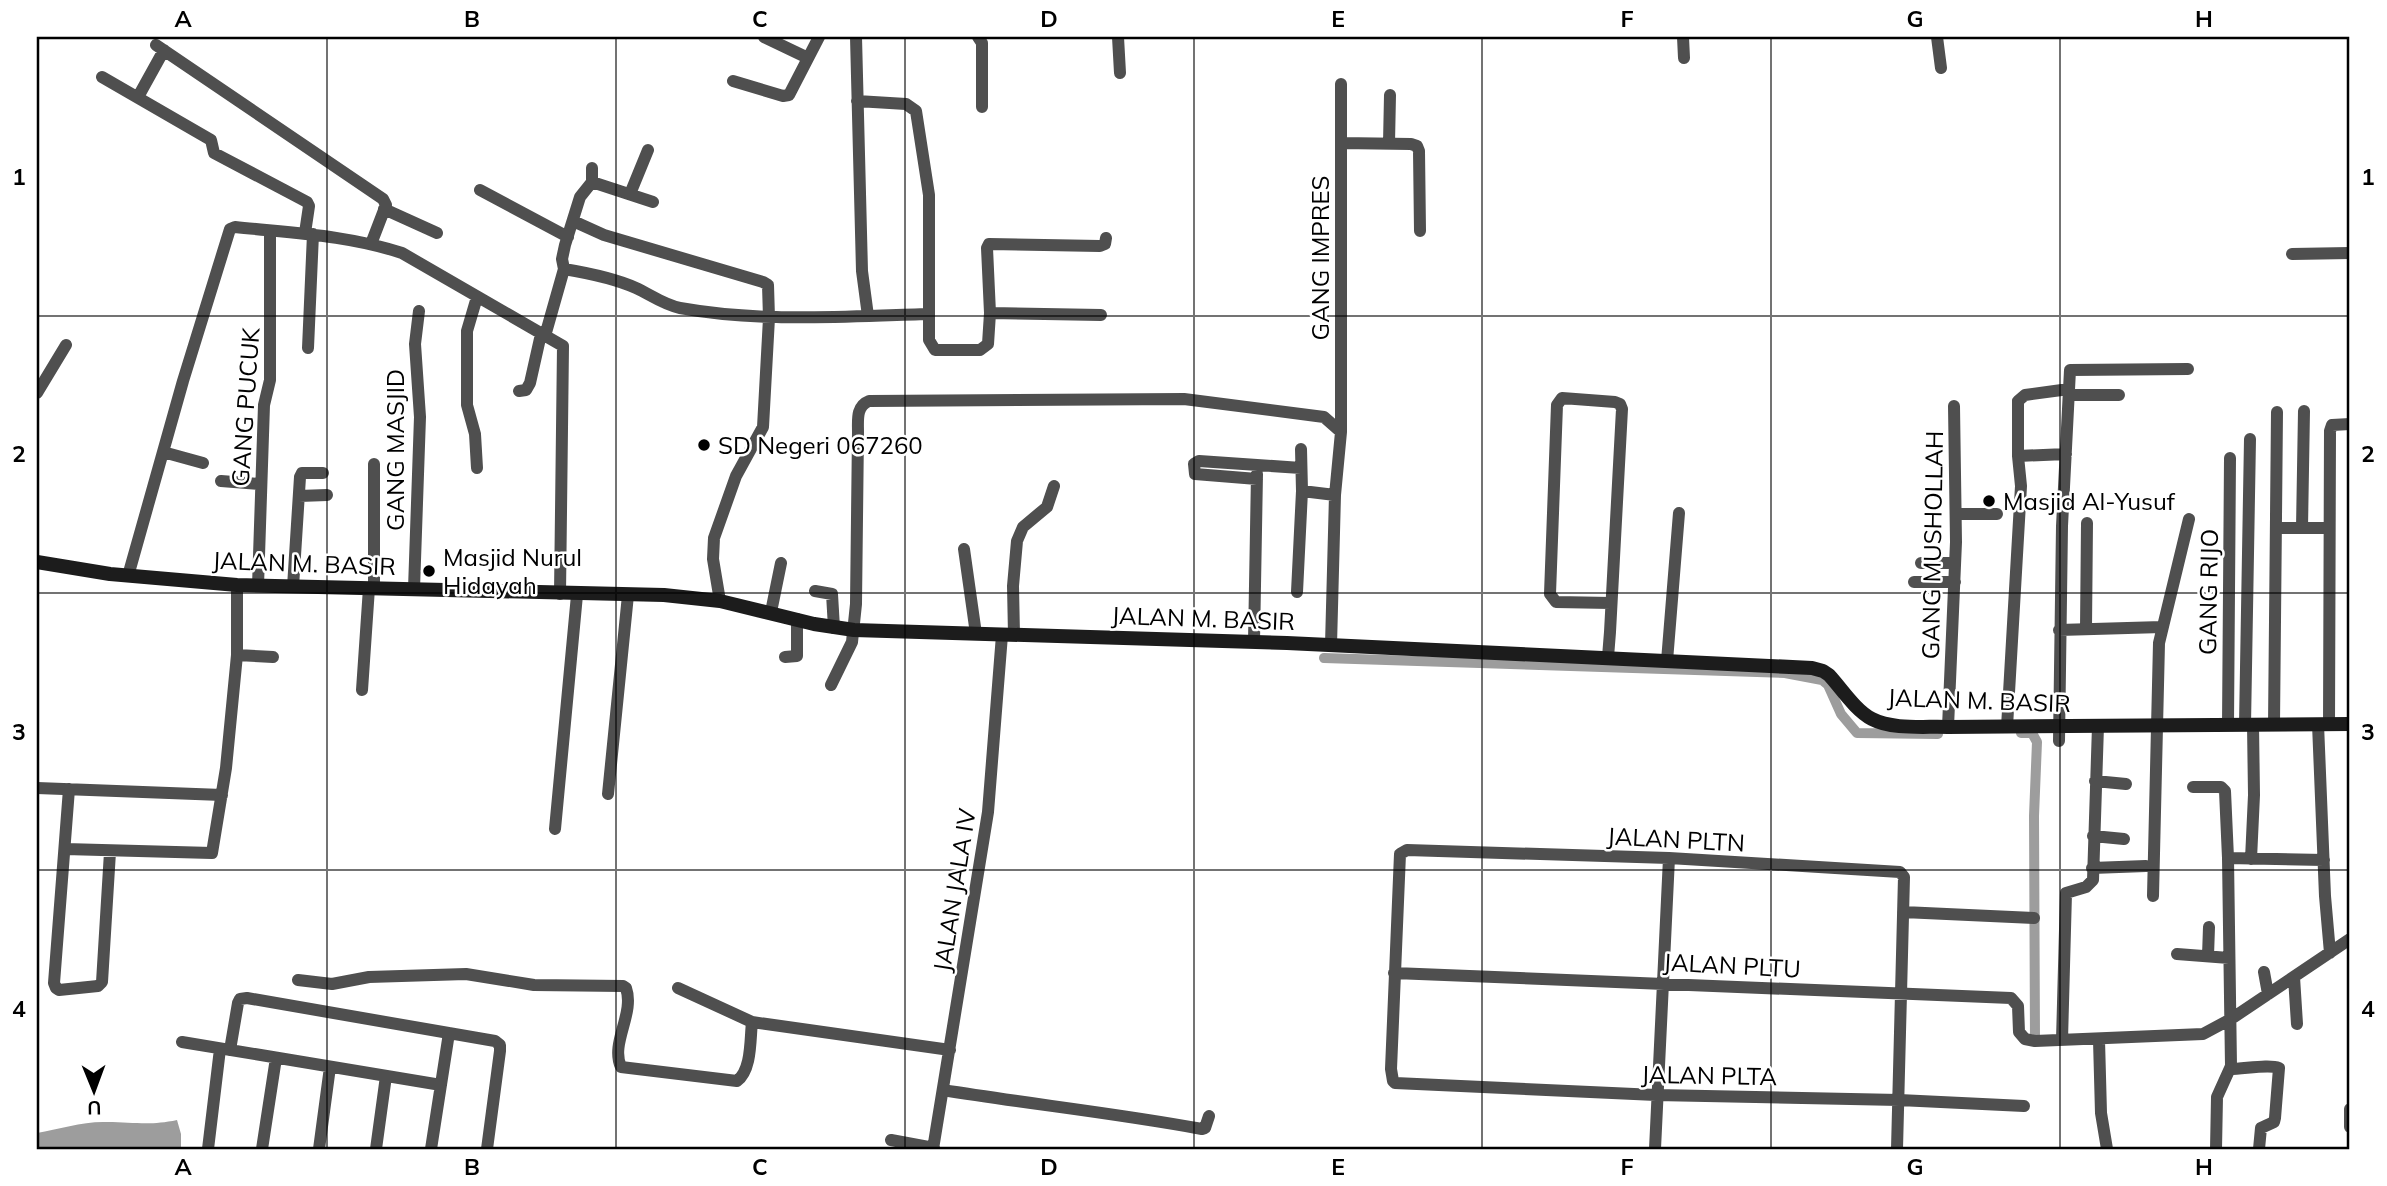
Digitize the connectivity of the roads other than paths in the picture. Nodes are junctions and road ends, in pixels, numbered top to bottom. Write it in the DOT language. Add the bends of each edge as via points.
graph roads {
  1 [pos="764,37"];
  2 [pos="818,37"];
  3 [pos="856,37"];
  4 [pos="978,37"];
  5 [pos="1118,37"];
  6 [pos="1683,37"];
  7 [pos="1937,37"];
  8 [pos="1949,37"];
  9 [pos="808,58"];
  10 [pos="1684,58"];
  11 [pos="1941,68"];
  12 [pos="1120,73"];
  13 [pos="103,78"];
  14 [pos="733,81"];
  15 [pos="1341,84"];
  16 [pos="1390,95"];
  17 [pos="138,97"];
  18 [pos="857,101"];
  19 [pos="982,107"];
  20 [pos="1341,143"];
  21 [pos="1389,143"];
  22 [pos="648,150"];
  23 [pos="480,190"];
  24 [pos="630,194"];
  25 [pos="653,202"];
  26 [pos="384,209"];
  27 [pos="573,221"];
  28 [pos="270,231"];
  29 [pos="1420,231"];
  30 [pos="437,233"];
  31 [pos="309,234"];
  32 [pos="568,237"];
  33 [pos="1106,238"];
  34 [pos="371,244"];
  35 [pos="2350,253"];
  36 [pos="2292,254"];
  37 [pos="564,269"];
  38 [pos="477,297"];
  39 [pos="419,311"];
  40 [pos="990,313"];
  41 [pos="929,314"];
  42 [pos="1101,314"];
  43 [pos="868,316"];
  44 [pos="769,318"];
  45 [pos="543,335"];
  46 [pos="66,345"];
  47 [pos="308,348"];
  48 [pos="2188,369"];
  49 [pos="519,391"];
  50 [pos="2069,392"];
  51 [pos="37,393"];
  52 [pos="2119,395"];
  53 [pos="1954,406"];
  54 [pos="2304,411"];
  55 [pos="2277,412"];
  56 [pos="2350,424"];
  57 [pos="1341,432"];
  58 [pos="2250,439"];
  59 [pos="1301,449"];
  60 [pos="163,452"];
  61 [pos="2066,454"];
  62 [pos="2018,456"];
  63 [pos="2230,458"];
  64 [pos="203,463"];
  65 [pos="374,464"];
  66 [pos="1257,465"];
  67 [pos="477,468"];
  68 [pos="1301,468"];
  69 [pos="323,472"];
  70 [pos="1257,479"];
  71 [pos="221,481"];
  72 [pos="260,484"];
  73 [pos="1054,486"];
  74 [pos="1302,491"];
  75 [pos="327,495"];
  76 [pos="1335,495"];
  77 [pos="299,496"];
  78 [pos="1679,513"];
  79 [pos="1956,514"];
  80 [pos="1997,514"];
  81 [pos="2189,519"];
  82 [pos="2087,523"];
  83 [pos="2277,528"];
  84 [pos="2302,528"];
  85 [pos="2328,528"];
  86 [pos="964,549"];
  87 [pos="37,562"];
  88 [pos="781,563"];
  89 [pos="1921,563"];
  90 [pos="1955,564"];
  91 [pos="128,576"];
  92 [pos="1913,582"];
  93 [pos="1955,582"];
  94 [pos="237,585"];
  95 [pos="258,586"];
  96 [pos="293,587"];
  97 [pos="371,588"];
  98 [pos="414,589"];
  99 [pos="815,591"];
  100 [pos="1297,592"];
  101 [pos="560,594"];
  102 [pos="578,595"];
  103 [pos="628,595"];
  104 [pos="720,601"];
  105 [pos="1611,603"];
  106 [pos="771,612"];
  107 [pos="797,619"];
  108 [pos="2162,627"];
  109 [pos="834,628"];
  110 [pos="2086,628"];
  111 [pos="854,630"];
  112 [pos="2059,630"];
  113 [pos="976,634"];
  114 [pos="1008,635"];
  115 [pos="1254,641"];
  116 [pos="1331,645"];
  117 [pos="237,655"];
  118 [pos="273,657"];
  119 [pos="785,657"];
  120 [pos="1608,657"];
  121 [pos="1667,661"];
  122 [pos="831,685"];
  123 [pos="362,690"];
  124 [pos="2324,724"];
  125 [pos="2350,724"];
  126 [pos="2228,725"];
  127 [pos="2249,725"];
  128 [pos="2274,725"];
  129 [pos="2098,726"];
  130 [pos="2157,726"];
  131 [pos="1948,727"];
  132 [pos="2007,727"];
  133 [pos="2059,734"];
  134 [pos="2095,781"];
  135 [pos="2126,784"];
  136 [pos="2193,787"];
  137 [pos="37,788"];
  138 [pos="69,789"];
  139 [pos="608,794"];
  140 [pos="222,795"];
  141 [pos="555,829"];
  142 [pos="2093,836"];
  143 [pos="2124,839"];
  144 [pos="65,849"];
  145 [pos="110,852"];
  146 [pos="1669,858"];
  147 [pos="2228,858"];
  148 [pos="2250,859"];
  149 [pos="2323,860"];
  150 [pos="2146,866"];
  151 [pos="2092,868"];
  152 [pos="2153,896"];
  153 [pos="1903,912"];
  154 [pos="2034,918"];
  155 [pos="2209,927"];
  156 [pos="2350,939"];
  157 [pos="2330,953"];
  158 [pos="2177,954"];
  159 [pos="2208,956"];
  160 [pos="2229,958"];
  161 [pos="2264,972"];
  162 [pos="1394,973"];
  163 [pos="2294,976"];
  164 [pos="298,980"];
  165 [pos="1663,983"];
  166 [pos="678,988"];
  167 [pos="1902,994"];
  168 [pos="2268,995"];
  169 [pos="2231,1019"];
  170 [pos="752,1022"];
  171 [pos="2297,1024"];
  172 [pos="449,1033"];
  173 [pos="2062,1040"];
  174 [pos="2099,1040"];
  175 [pos="182,1042"];
  176 [pos="225,1049"];
  177 [pos="950,1050"];
  178 [pos="276,1058"];
  179 [pos="330,1067"];
  180 [pos="2230,1069"];
  181 [pos="386,1076"];
  182 [pos="1393,1081"];
  183 [pos="441,1085"];
  184 [pos="943,1090"];
  185 [pos="1656,1095"];
  186 [pos="1899,1100"];
  187 [pos="2024,1106"];
  188 [pos="2350,1109"];
  189 [pos="1209,1116"];
  190 [pos="2350,1127"];
  191 [pos="891,1140"];
  192 [pos="208,1149"];
  193 [pos="262,1149"];
  194 [pos="319,1149"];
  195 [pos="376,1149"];
  196 [pos="431,1149"];
  197 [pos="487,1149"];
  198 [pos="933,1149"];
  199 [pos="1655,1149"];
  200 [pos="1897,1149"];
  201 [pos="2107,1149"];
  202 [pos="2216,1149"];
  203 [pos="2259,1149"];
  1 -- 9 [label="street"];
  2 -- 9 [label="street"];
  3 -- 18 [label="street"];
  4 -- 19 [label="street" via="982,43"];
  5 -- 12 [label="street"];
  6 -- 10 [label="street"];
  7 -- 8 [label="street"];
  7 -- 11 [label="street"];
  9 -- 14 [label="street" via="789,95"];
  13 -- 17 [label="street"];
  15 -- 20 [label="street, GANG IMPRES"];
  16 -- 21 [label="street"];
  17 -- 26 [label="street" via="160,48 383,198"];
  17 -- 31 [label="street" via="211,140 214,153 307,202"];
  18 -- 41 [label="street" via="906,104 916,111 929,195"];
  18 -- 43 [label="street" via="862,271"];
  20 -- 21 [label="street"];
  20 -- 57 [label="street, GANG IMPRES"];
  21 -- 29 [label="street" via="1419,148"];
  22 -- 24 [label="street"];
  23 -- 32 [label="street"];
  24 -- 25 [label="street"];
  24 -- 27 [label="street" via="592,175"];
  26 -- 30 [label="street"];
  26 -- 34 [label="street"];
  27 -- 32 [label="street"];
  27 -- 44 [label="street" via="604,235 763,282 769,290"];
  28 -- 31 [label="street"];
  28 -- 60 [label="street" via="230,229"];
  28 -- 72 [label="street, GANG PUCUK" via="270,380 264,405"];
  31 -- 34 [label="street"];
  31 -- 47 [label="street"];
  32 -- 37 [label="street"];
  33 -- 40 [label="street" via="1100,246 989,244"];
  34 -- 38 [label="street" via="402,253"];
  35 -- 36 [label="street"];
  37 -- 44 [label="street" via="635,287 678,307"];
  37 -- 45 [label="street"];
  38 -- 45 [label="street"];
  38 -- 67 [label="street" via="467,331 467,405"];
  39 -- 98 [label="street, GANG MASJID"];
  40 -- 41 [label="street" via="989,340 983,349 939,351 929,340"];
  40 -- 42 [label="street"];
  41 -- 43 [label="street"];
  43 -- 44 [label="street"];
  44 -- 104 [label="street" via="763,427 736,476 714,538"];
  45 -- 49 [label="street" via="530,383"];
  45 -- 101 [label="street" via="564,349"];
  46 -- 51 [label="street"];
  48 -- 50 [label="street" via="2071,369"];
  50 -- 52 [label="street"];
  50 -- 61 [label="street"];
  50 -- 62 [label="street" via="2019,399"];
  53 -- 79 [label="street, GANG MUSHOLLAH"];
  54 -- 84 [label="street"];
  55 -- 83 [label="street"];
  56 -- 85 [label="street" via="2330,428"];
  57 -- 76 [label="street, GANG IMPRES"];
  57 -- 111 [label="street" via="1324,417 1184,399 863,403 858,432"];
  58 -- 127 [label="street"];
  59 -- 68 [label="street"];
  60 -- 64 [label="street"];
  60 -- 91 [label="street"];
  61 -- 62 [label="street"];
  61 -- 112 [label="street"];
  62 -- 132 [label="street" via="2021,486"];
  63 -- 126 [label="street, GANG RIJO"];
  65 -- 97 [label="street"];
  66 -- 68 [label="street"];
  66 -- 70 [label="street"];
  66 -- 70 [label="street" via="1195,462 1194,472"];
  68 -- 74 [label="street"];
  69 -- 77 [label="street" via="302,473"];
  70 -- 115 [label="street"];
  71 -- 72 [label="street"];
  72 -- 95 [label="street, GANG PUCUK"];
  73 -- 114 [label="street, JALAN JALA IV" via="1048,507 1023,527 1017,541"];
  74 -- 76 [label="street"];
  74 -- 100 [label="street"];
  75 -- 77 [label="street"];
  76 -- 116 [label="street, GANG IMPRES"];
  77 -- 96 [label="street"];
  78 -- 121 [label="street"];
  79 -- 80 [label="street"];
  79 -- 90 [label="street, GANG MUSHOLLAH"];
  81 -- 108 [label="street"];
  82 -- 110 [label="street"];
  83 -- 84 [label="street"];
  83 -- 128 [label="street"];
  84 -- 85 [label="street"];
  85 -- 124 [label="street"];
  86 -- 113 [label="street"];
  87 -- 91 [label="main road, JALAN M. BASIR"];
  88 -- 106 [label="street"];
  89 -- 90 [label="street"];
  90 -- 93 [label="street, GANG MUSHOLLAH"];
  91 -- 94 [label="main road, JALAN M. BASIR"];
  92 -- 93 [label="street"];
  93 -- 131 [label="street, GANG MUSHOLLAH"];
  94 -- 95 [label="main road, JALAN M. BASIR"];
  94 -- 117 [label="street"];
  95 -- 96 [label="main road, JALAN M. BASIR"];
  96 -- 97 [label="main road, JALAN M. BASIR"];
  97 -- 98 [label="main road, JALAN M. BASIR"];
  97 -- 123 [label="street"];
  98 -- 101 [label="main road, JALAN M. BASIR"];
  99 -- 109 [label="street" via="832,594"];
  101 -- 102 [label="main road, JALAN M. BASIR"];
  102 -- 103 [label="main road, JALAN M. BASIR"];
  102 -- 141 [label="street"];
  103 -- 104 [label="main road, JALAN M. BASIR"];
  103 -- 139 [label="street"];
  104 -- 106 [label="main road, JALAN M. BASIR"];
  105 -- 105 [label="street" via="1556,602 1550,594 1557,405 1562,398 1615,401 1621,406"];
  105 -- 120 [label="street"];
  106 -- 107 [label="main road, JALAN M. BASIR"];
  107 -- 109 [label="main road, JALAN M. BASIR"];
  107 -- 119 [label="street" via="797,656"];
  108 -- 110 [label="street"];
  108 -- 130 [label="street"];
  109 -- 111 [label="main road, JALAN M. BASIR"];
  110 -- 112 [label="street"];
  111 -- 113 [label="main road, JALAN M. BASIR"];
  111 -- 122 [label="street"];
  112 -- 133 [label="street"];
  113 -- 114 [label="main road, JALAN M. BASIR"];
  114 -- 115 [label="main road, JALAN M. BASIR"];
  114 -- 177 [label="street, JALAN JALA IV" via="988,812"];
  115 -- 116 [label="main road, JALAN M. BASIR"];
  116 -- 120 [label="main road, JALAN M. BASIR"];
  117 -- 118 [label="street"];
  117 -- 140 [label="street"];
  120 -- 121 [label="main road, JALAN M. BASIR"];
  121 -- 131 [label="main road, JALAN M. BASIR" via="1819,669 1873,720"];
  124 -- 125 [label="main road, JALAN M. BASIR"];
  124 -- 128 [label="main road, JALAN M. BASIR"];
  124 -- 149 [label="street"];
  126 -- 127 [label="main road, JALAN M. BASIR"];
  126 -- 130 [label="main road, JALAN M. BASIR"];
  127 -- 128 [label="main road, JALAN M. BASIR"];
  127 -- 148 [label="street" via="2254,795"];
  129 -- 130 [label="main road, JALAN M. BASIR"];
  129 -- 133 [label="main road, JALAN M. BASIR"];
  129 -- 134 [label="street"];
  130 -- 152 [label="street"];
  131 -- 132 [label="main road, JALAN M. BASIR"];
  132 -- 133 [label="main road, JALAN M. BASIR"];
  134 -- 135 [label="street"];
  134 -- 142 [label="street"];
  136 -- 147 [label="street" via="2225,791"];
  137 -- 138 [label="street"];
  138 -- 140 [label="street"];
  138 -- 144 [label="street"];
  140 -- 145 [label="street" via="212,853"];
  142 -- 143 [label="street"];
  142 -- 151 [label="street"];
  144 -- 145 [label="street"];
  144 -- 145 [label="street" via="54,983 60,990 103,982"];
  146 -- 153 [label="street, JALAN PLTN" via="1898,871 1904,877"];
  146 -- 162 [label="street, JALAN PLTN" via="1402,852"];
  146 -- 165 [label="street"];
  147 -- 148 [label="street"];
  147 -- 160 [label="street"];
  148 -- 149 [label="street"];
  149 -- 157 [label="street"];
  150 -- 151 [label="street"];
  151 -- 173 [label="street" via="2092,882 2066,893"];
  153 -- 154 [label="street"];
  153 -- 167 [label="street, JALAN PLTN"];
  155 -- 159 [label="street"];
  156 -- 157 [label="street"];
  157 -- 163 [label="street"];
  158 -- 159 [label="street"];
  159 -- 160 [label="street"];
  160 -- 169 [label="street"];
  161 -- 168 [label="street"];
  162 -- 165 [label="street, JALAN PLTU"];
  162 -- 182 [label="street, JALAN PLTN"];
  163 -- 168 [label="street"];
  163 -- 171 [label="street"];
  164 -- 170 [label="street" via="332,984 369,976 466,974 534,985 623,986 629,999 618,1054 621,1067 737,1081 746,1069"];
  165 -- 167 [label="street, JALAN PLTU"];
  165 -- 185 [label="street"];
  166 -- 170 [label="street"];
  167 -- 173 [label="street, JALAN PLTU" via="2011,998 2018,1006 2020,1035 2035,1041"];
  167 -- 186 [label="street, JALAN PLTN"];
  168 -- 169 [label="street"];
  169 -- 174 [label="street" via="2196,1036"];
  169 -- 180 [label="street"];
  170 -- 177 [label="street"];
  172 -- 176 [label="street" via="240,999"];
  172 -- 183 [label="street"];
  172 -- 197 [label="street" via="499,1045"];
  173 -- 174 [label="street"];
  174 -- 201 [label="street"];
  175 -- 176 [label="street"];
  176 -- 178 [label="street"];
  176 -- 192 [label="street"];
  177 -- 184 [label="street, JALAN JALA IV"];
  178 -- 179 [label="street"];
  178 -- 193 [label="street"];
  179 -- 181 [label="street"];
  179 -- 194 [label="street"];
  180 -- 202 [label="street" via="2217,1097"];
  180 -- 203 [label="street" via="2279,1068 2275,1118 2262,1128"];
  181 -- 183 [label="street"];
  181 -- 195 [label="street"];
  182 -- 185 [label="street, JALAN PLTA"];
  183 -- 196 [label="street"];
  184 -- 189 [label="street" via="1202,1129"];
  184 -- 198 [label="street, JALAN JALA IV"];
  185 -- 186 [label="street, JALAN PLTA"];
  185 -- 199 [label="street"];
  186 -- 187 [label="street, JALAN PLTA"];
  186 -- 200 [label="street, JALAN PLTN"];
  188 -- 190 [label="street"];
  191 -- 198 [label="street"];
}
